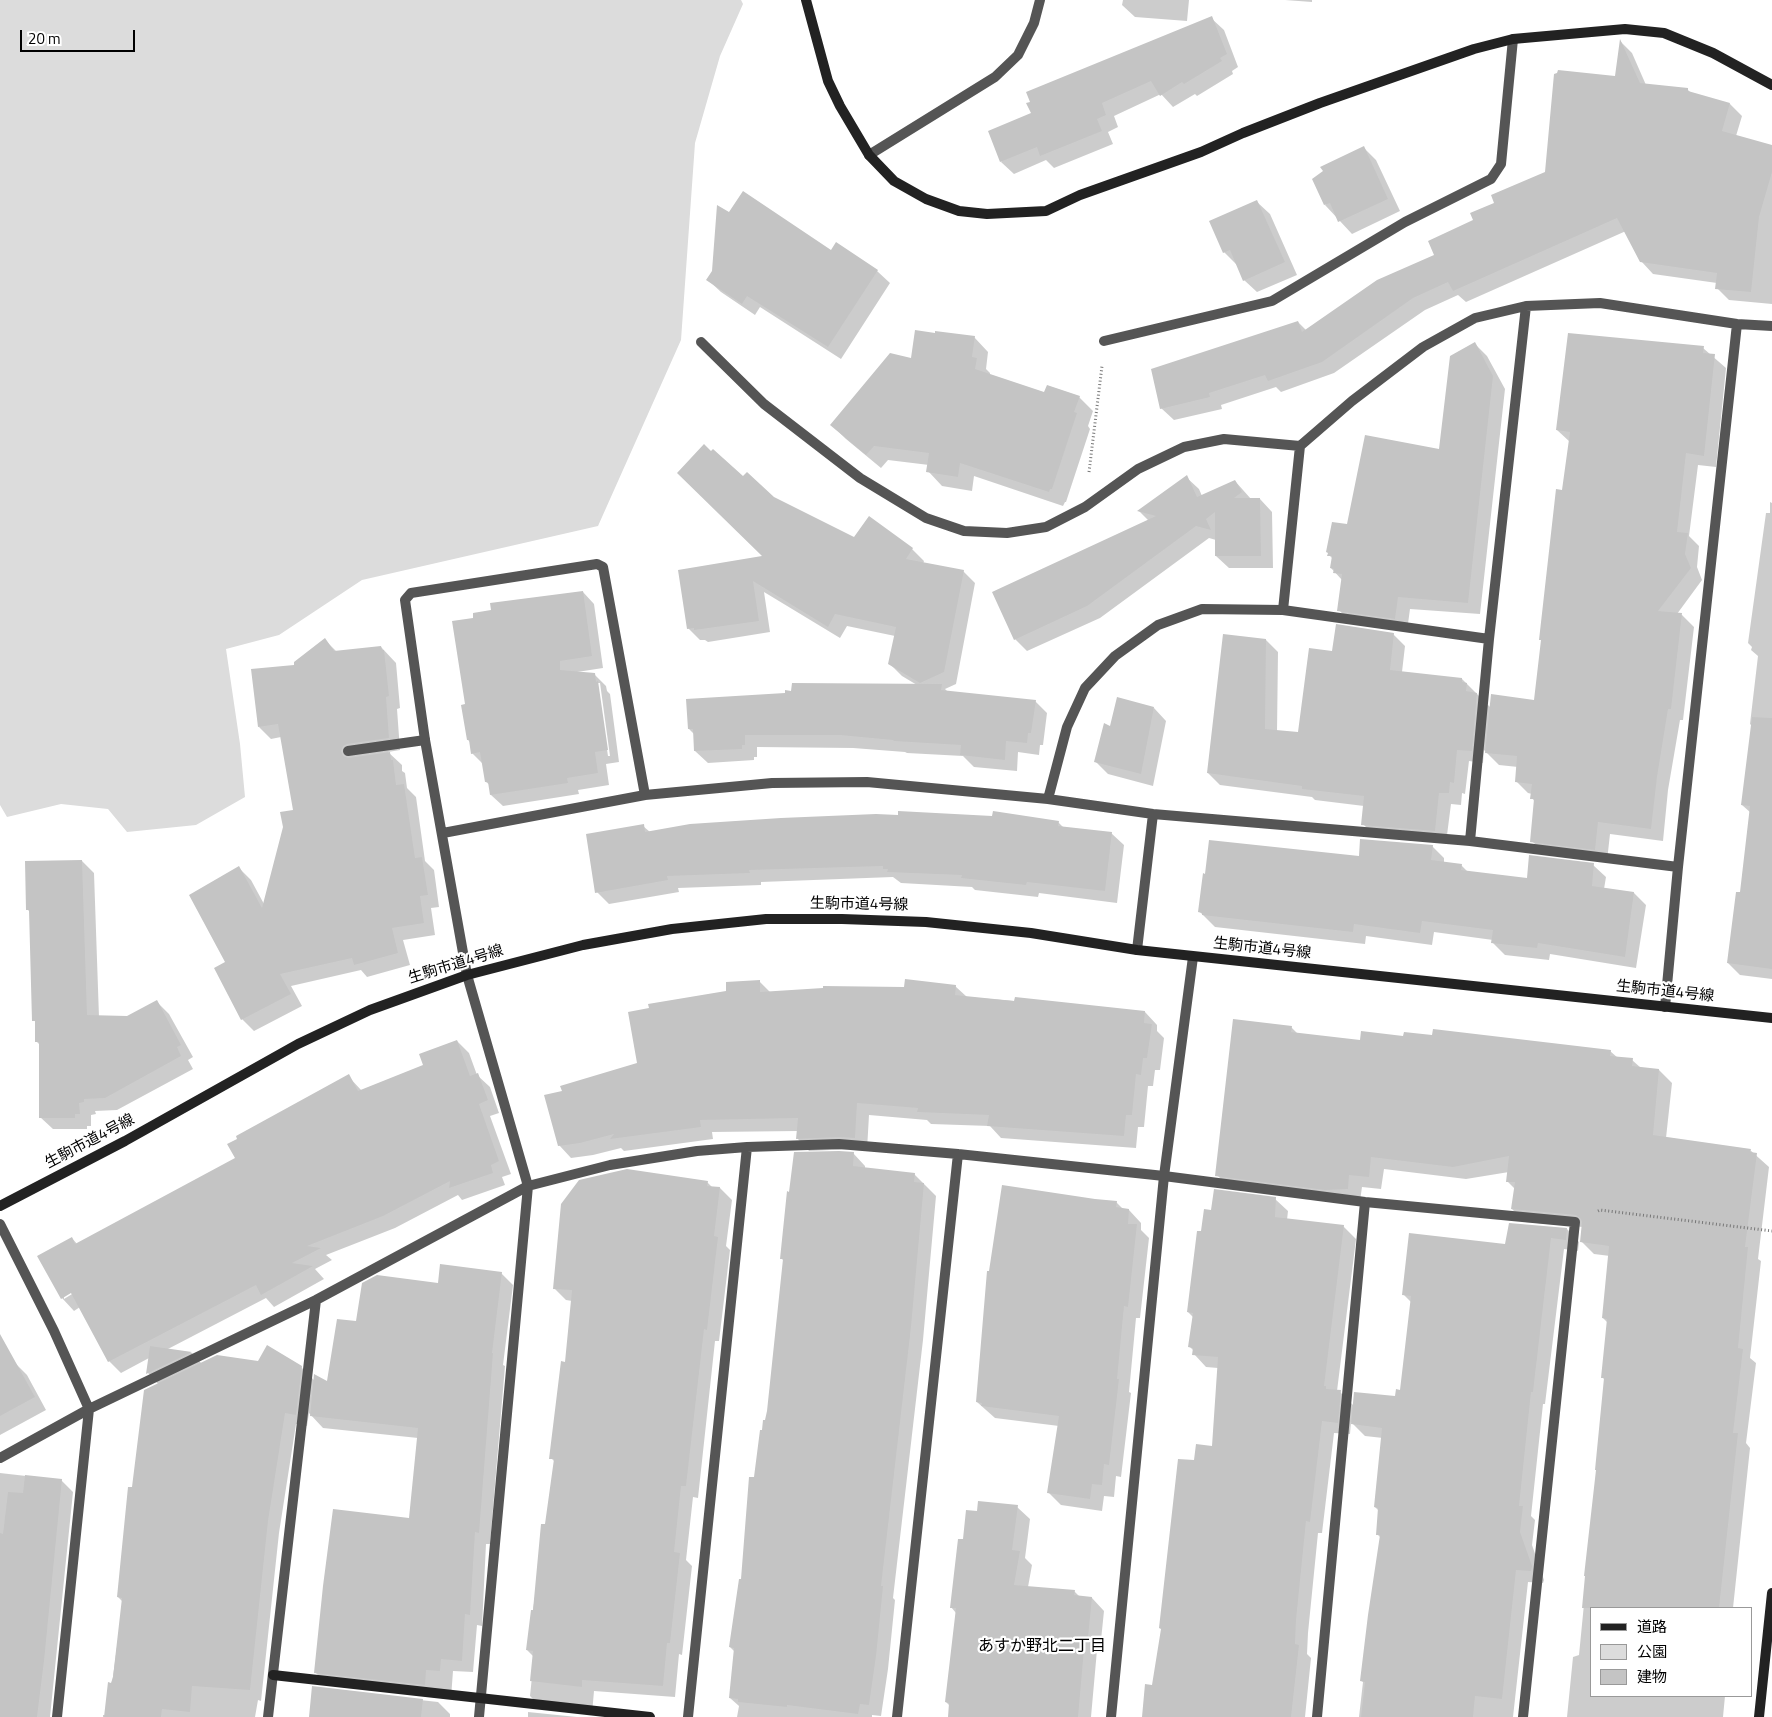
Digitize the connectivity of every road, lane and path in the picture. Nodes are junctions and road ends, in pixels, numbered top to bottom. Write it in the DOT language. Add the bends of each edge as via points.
graph roads {
  1 [pos="806,0"];
  2 [pos="1040,0"];
  3 [pos="1513,39"];
  4 [pos="1772,85"];
  5 [pos="869,156"];
  6 [pos="1526,306"];
  7 [pos="1737,324"];
  8 [pos="1772,326"];
  9 [pos="701,342"];
  10 [pos="1104,342"];
  11 [pos="1300,446"];
  12 [pos="1085,507"];
  13 [pos="1283,610"];
  14 [pos="1489,639"];
  15 [pos="425,740"];
  16 [pos="348,751"];
  17 [pos="645,795"];
  18 [pos="1048,799"];
  19 [pos="1154,814"];
  20 [pos="443,833"];
  21 [pos="1470,841"];
  22 [pos="1678,867"];
  23 [pos="1137,950"];
  24 [pos="1193,957"];
  25 [pos="467,974"];
  26 [pos="1665,1007"];
  27 [pos="1772,1018"];
  28 [pos="747,1147"];
  29 [pos="958,1154"];
  30 [pos="1164,1176"];
  31 [pos="528,1186"];
  32 [pos="1366,1202"];
  33 [pos="0,1206"];
  34 [pos="1575,1222"];
  35 [pos="0,1224"];
  36 [pos="1772,1231"];
  37 [pos="316,1300"];
  38 [pos="89,1409"];
  39 [pos="0,1458"];
  40 [pos="1772,1593"];
  41 [pos="273,1675"];
  42 [pos="481,1699"];
  43 [pos="57,1717"];
  44 [pos="268,1717"];
  45 [pos="479,1717"];
  46 [pos="650,1717"];
  47 [pos="688,1717"];
  48 [pos="897,1717"];
  49 [pos="1111,1717"];
  50 [pos="1317,1717"];
  51 [pos="1523,1717"];
  52 [pos="1759,1717"];
  1 -- 5 [label="street" via="828,81"];
  2 -- 5 [label="street" via="1034,23 1018,55 996,77"];
  3 -- 4 [label="street" via="1625,29 1664,33 1713,53"];
  3 -- 5 [label="street" via="1474,49 1320,103 1046,211 987,214 959,211 926,199 894,181"];
  3 -- 10 [label="street" via="1501,164 1491,179 1405,222 1272,301"];
  6 -- 7 [label="street" via="1600,303"];
  6 -- 11 [label="street" via="1475,318 1423,347"];
  6 -- 14 [label="street"];
  7 -- 8 [label="street"];
  7 -- 22 [label="street"];
  9 -- 12 [label="street" via="764,404 860,478 926,518 964,531 1007,533 1046,527"];
  10 -- 12 [label="path"];
  11 -- 12 [label="street" via="1224,438 1184,447 1138,469"];
  11 -- 13 [label="street"];
  13 -- 14 [label="street"];
  13 -- 18 [label="street" via="1202,609 1158,625 1115,656 1085,688 1070,719"];
  14 -- 21 [label="street"];
  15 -- 16 [label="street"];
  15 -- 17 [label="street" via="405,600 412,592 597,564 603,567"];
  15 -- 20 [label="street"];
  17 -- 18 [label="street" via="772,783 867,782"];
  17 -- 20 [label="street"];
  18 -- 19 [label="street"];
  19 -- 21 [label="street"];
  19 -- 23 [label="street"];
  20 -- 25 [label="street"];
  21 -- 22 [label="street"];
  22 -- 26 [label="street"];
  23 -- 24 [label="street, 生駒市道4号線"];
  23 -- 25 [label="street, 生駒市道4号線" via="1031,933 926,922 766,919 672,929 583,945"];
  24 -- 26 [label="street, 生駒市道4号線"];
  24 -- 30 [label="street"];
  25 -- 31 [label="street"];
  25 -- 33 [label="street, 生駒市道4号線" via="370,1010 298,1044 125,1141"];
  26 -- 27 [label="street, 生駒市道4号線"];
  28 -- 29 [label="street" via="839,1144"];
  28 -- 31 [label="street" via="696,1151 610,1165"];
  28 -- 47 [label="street"];
  29 -- 30 [label="street"];
  29 -- 48 [label="street"];
  30 -- 32 [label="street"];
  30 -- 49 [label="street"];
  31 -- 37 [label="street"];
  31 -- 42 [label="street"];
  32 -- 34 [label="street"];
  32 -- 50 [label="street"];
  34 -- 36 [label="path" via="1600,1210"];
  34 -- 51 [label="street"];
  35 -- 38 [label="street"];
  37 -- 38 [label="street"];
  37 -- 41 [label="street"];
  38 -- 39 [label="street"];
  38 -- 43 [label="street"];
  40 -- 52 [label="street"];
  41 -- 42 [label="street"];
  41 -- 44 [label="street"];
  42 -- 45 [label="street"];
  42 -- 46 [label="street"];
}
